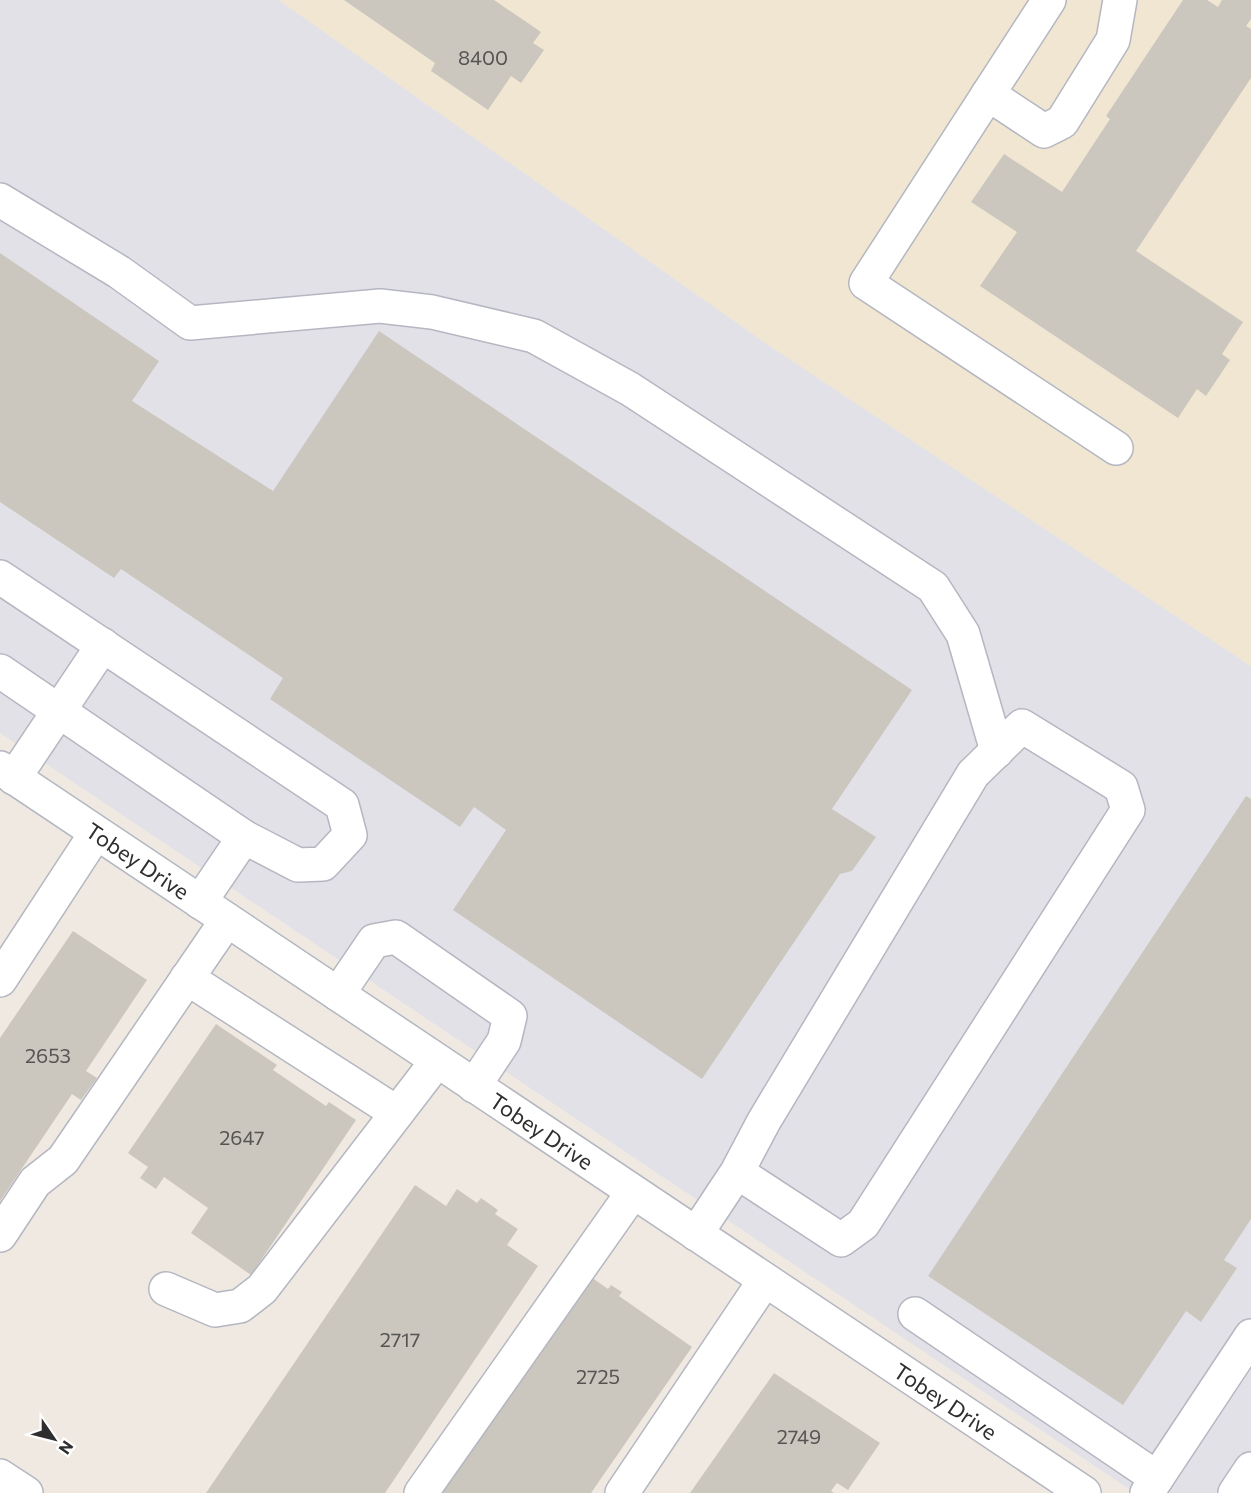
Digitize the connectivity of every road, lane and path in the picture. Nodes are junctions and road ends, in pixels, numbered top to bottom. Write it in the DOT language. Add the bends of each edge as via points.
graph roads {
  1 [pos="1049,0"];
  2 [pos="1120,0"];
  3 [pos="988,94"];
  4 [pos="0,200"];
  5 [pos="1116,448"];
  6 [pos="0,577"];
  7 [pos="103,645"];
  8 [pos="0,670"];
  9 [pos="59,709"];
  10 [pos="997,751"];
  11 [pos="7,773"];
  12 [pos="96,833"];
  13 [pos="244,837"];
  14 [pos="200,902"];
  15 [pos="227,920"];
  16 [pos="188,978"];
  17 [pos="0,980"];
  18 [pos="339,994"];
  19 [pos="437,1061"];
  20 [pos="474,1086"];
  21 [pos="397,1113"];
  22 [pos="737,1172"];
  23 [pos="633,1192"];
  24 [pos="696,1234"];
  25 [pos="0,1235"];
  26 [pos="765,1280"];
  27 [pos="166,1289"];
  28 [pos="915,1314"];
  29 [pos="1251,1336"];
  30 [pos="1251,1469"];
  31 [pos="0,1476"];
  32 [pos="1152,1485"];
  33 [pos="26,1493"];
  34 [pos="421,1493"];
  35 [pos="622,1493"];
  36 [pos="1084,1493"];
  37 [pos="1235,1493"];
  1 -- 3 [label="street"];
  2 -- 3 [label="street" via="1113,40 1062,122 1044,131"];
  3 -- 5 [label="street" via="866,283"];
  4 -- 10 [label="street" via="119,272 190,323 380,306 432,312 534,336 630,389 933,587 963,634"];
  6 -- 7 [label="street"];
  7 -- 9 [label="street"];
  7 -- 13 [label="street" via="342,805 350,835 323,864 298,865"];
  8 -- 9 [label="street"];
  9 -- 11 [label="street"];
  9 -- 13 [label="street"];
  10 -- 22 [label="street" via="973,774"];
  10 -- 22 [label="street" via="1022,726 1121,787 1128,810 863,1224 841,1240"];
  11 -- 12 [label="street, Tobey Drive"];
  12 -- 14 [label="street, Tobey Drive"];
  12 -- 17 [label="street"];
  13 -- 14 [label="street"];
  14 -- 15 [label="street, Tobey Drive"];
  15 -- 16 [label="street"];
  15 -- 18 [label="street, Tobey Drive"];
  16 -- 21 [label="street"];
  16 -- 25 [label="street" via="63,1160 35,1182"];
  18 -- 19 [label="street, Tobey Drive"];
  18 -- 20 [label="street" via="374,941 396,937 510,1016 504,1041"];
  19 -- 20 [label="street, Tobey Drive"];
  19 -- 21 [label="street"];
  20 -- 23 [label="street, Tobey Drive"];
  21 -- 27 [label="street" via="262,1289 240,1306 215,1310"];
  22 -- 24 [label="street"];
  23 -- 24 [label="street, Tobey Drive"];
  23 -- 34 [label="street"];
  24 -- 26 [label="street, Tobey Drive"];
  26 -- 35 [label="street"];
  26 -- 36 [label="street, Tobey Drive"];
  28 -- 32 [label="street"];
  29 -- 32 [label="street"];
  30 -- 37 [label="street"];
  31 -- 33 [label="street"];
}
